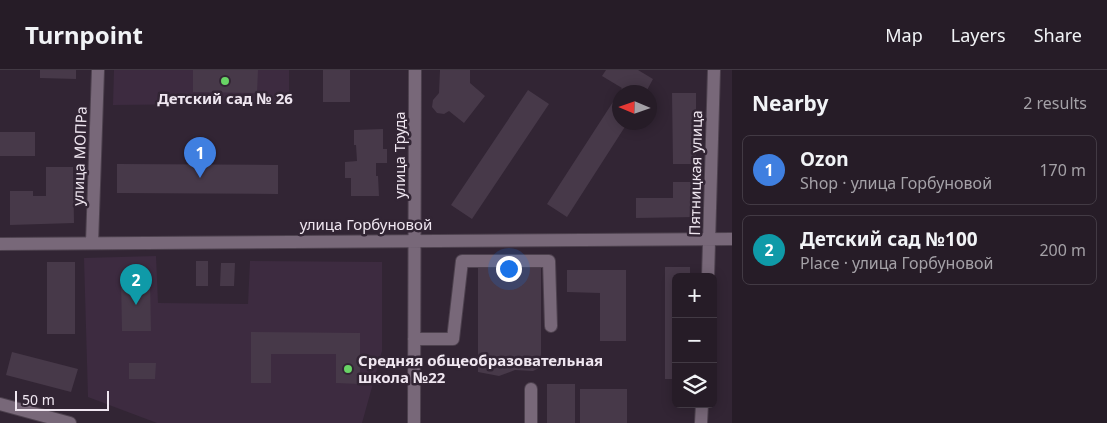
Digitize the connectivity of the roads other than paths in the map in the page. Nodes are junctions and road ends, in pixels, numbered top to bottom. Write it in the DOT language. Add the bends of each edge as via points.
graph roads {
  1 [pos="98,70"];
  2 [pos="415,70"];
  3 [pos="714,70"];
  4 [pos="709,239"];
  5 [pos="732,239"];
  6 [pos="415,240"];
  7 [pos="92,243"];
  8 [pos="0,244"];
  9 [pos="708,273"];
  10 [pos="551,326"];
  11 [pos="414,339"];
  12 [pos="531,389"];
  13 [pos="0,404"];
  14 [pos="702,408"];
  15 [pos="70,423"];
  16 [pos="414,423"];
  17 [pos="531,423"];
  18 [pos="701,423"];
  1 -- 7 [label="street, улица МОПРа"];
  2 -- 6 [label="street, улица Труда"];
  3 -- 4 [label="street, Пятницкая улица"];
  4 -- 5 [label="street, улица Горбуновой"];
  4 -- 6 [label="street, улица Горбуновой"];
  4 -- 9 [label="street, Пятницкая улица"];
  6 -- 7 [label="street, улица Горбуновой"];
  6 -- 11 [label="street, улица Труда"];
  7 -- 8 [label="street, улица Горбуновой"];
  10 -- 11 [label="street" via="549,261 462,261 453,339"];
  11 -- 16 [label="street, улица Труда"];
  12 -- 17 [label="street"];
  13 -- 15 [label="street"];
  14 -- 18 [label="street"];
}
